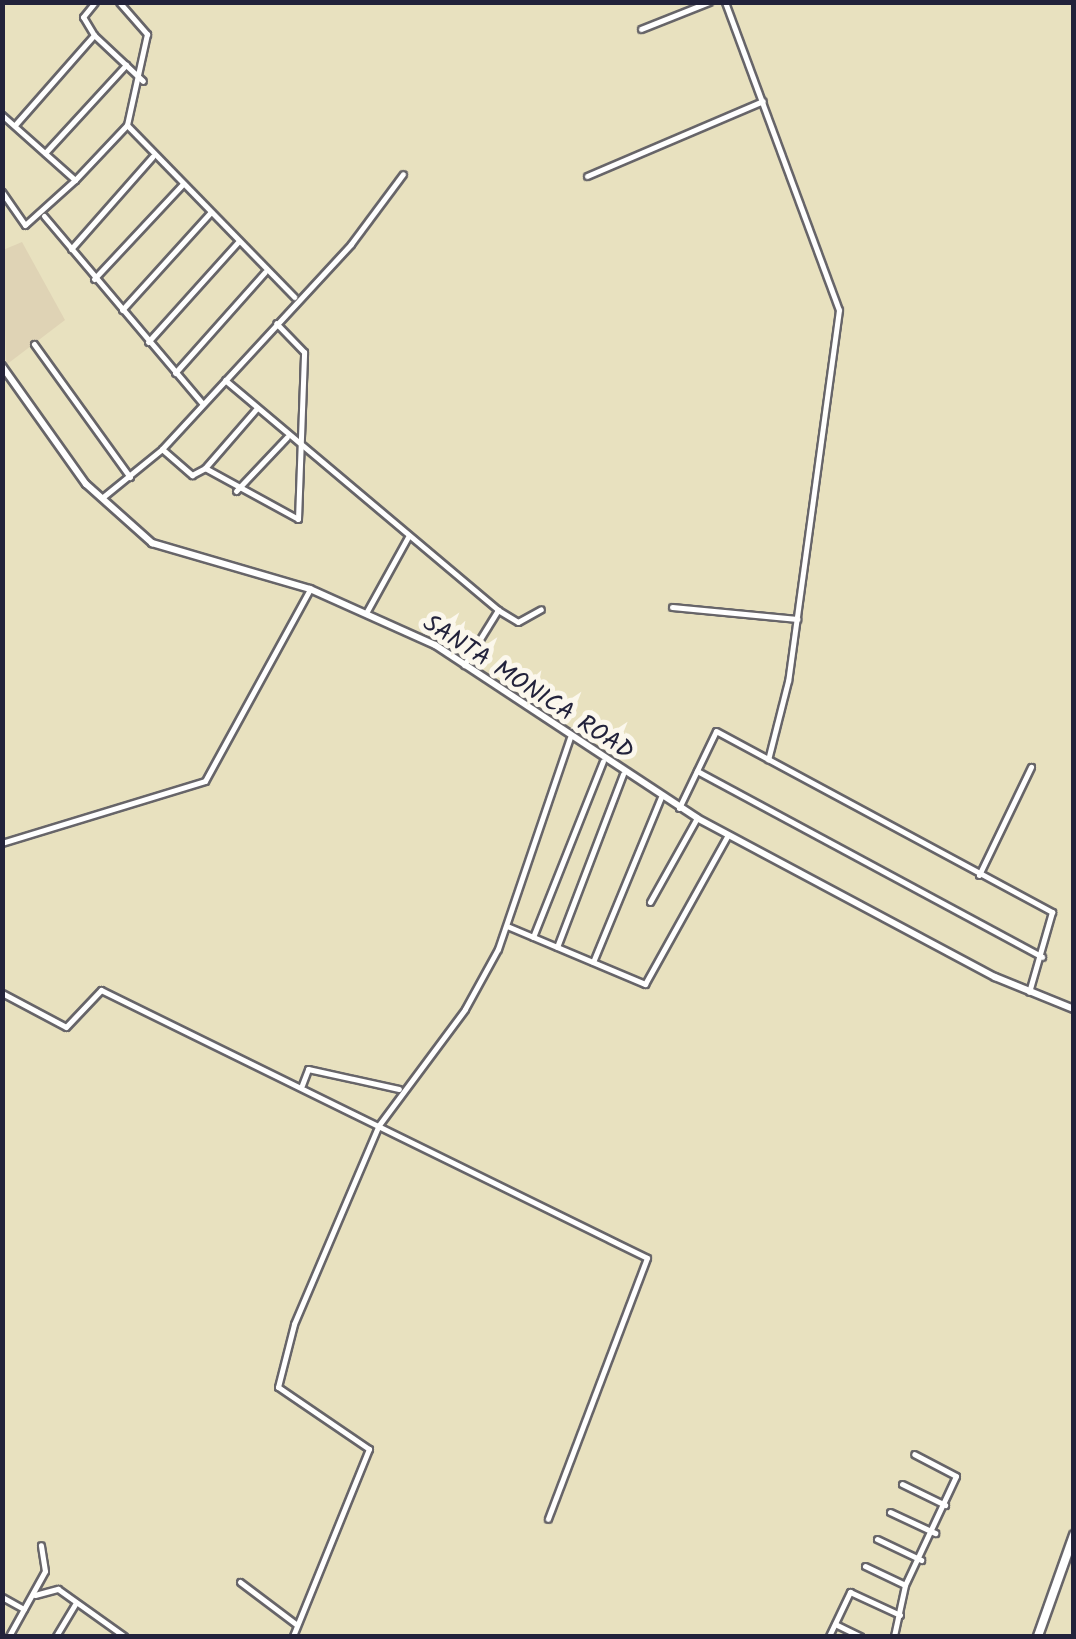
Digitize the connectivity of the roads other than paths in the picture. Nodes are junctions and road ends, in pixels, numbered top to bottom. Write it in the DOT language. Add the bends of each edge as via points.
graph roads {
  1 [pos="96,2"];
  2 [pos="118,2"];
  3 [pos="709,2"];
  4 [pos="725,2"];
  5 [pos="641,28"];
  6 [pos="94,35"];
  7 [pos="126,65"];
  8 [pos="143,82"];
  9 [pos="763,101"];
  10 [pos="2,116"];
  11 [pos="15,126"];
  12 [pos="127,126"];
  13 [pos="45,152"];
  14 [pos="152,156"];
  15 [pos="402,174"];
  16 [pos="587,176"];
  17 [pos="75,180"];
  18 [pos="182,184"];
  19 [pos="2,192"];
  20 [pos="210,213"];
  21 [pos="44,216"];
  22 [pos="238,242"];
  23 [pos="71,248"];
  24 [pos="265,272"];
  25 [pos="94,279"];
  26 [pos="294,297"];
  27 [pos="122,310"];
  28 [pos="276,323"];
  29 [pos="148,342"];
  30 [pos="34,344"];
  31 [pos="2,366"];
  32 [pos="175,373"];
  33 [pos="225,380"];
  34 [pos="202,404"];
  35 [pos="257,408"];
  36 [pos="287,437"];
  37 [pos="302,448"];
  38 [pos="162,449"];
  39 [pos="205,468"];
  40 [pos="130,477"];
  41 [pos="236,491"];
  42 [pos="103,498"];
  43 [pos="408,537"];
  44 [pos="310,590"];
  45 [pos="672,607"];
  46 [pos="541,609"];
  47 [pos="498,610"];
  48 [pos="366,612"];
  49 [pos="796,619"];
  50 [pos="464,665"];
  51 [pos="570,738"];
  52 [pos="768,760"];
  53 [pos="604,761"];
  54 [pos="1030,768"];
  55 [pos="696,770"];
  56 [pos="623,774"];
  57 [pos="661,798"];
  58 [pos="679,808"];
  59 [pos="697,818"];
  60 [pos="728,835"];
  61 [pos="2,843"];
  62 [pos="979,875"];
  63 [pos="650,902"];
  64 [pos="507,926"];
  65 [pos="533,938"];
  66 [pos="557,948"];
  67 [pos="1042,957"];
  68 [pos="593,962"];
  69 [pos="1029,992"];
  70 [pos="2,993"];
  71 [pos="1074,1009"];
  72 [pos="302,1086"];
  73 [pos="399,1089"];
  74 [pos="378,1124"];
  75 [pos="914,1454"];
  76 [pos="902,1484"];
  77 [pos="945,1506"];
  78 [pos="890,1512"];
  79 [pos="548,1519"];
  80 [pos="935,1532"];
  81 [pos="877,1538"];
  82 [pos="1073,1538"];
  83 [pos="41,1546"];
  84 [pos="921,1560"];
  85 [pos="865,1566"];
  86 [pos="240,1582"];
  87 [pos="904,1585"];
  88 [pos="35,1594"];
  89 [pos="2,1597"];
  90 [pos="76,1602"];
  91 [pos="24,1609"];
  92 [pos="900,1615"];
  93 [pos="835,1624"];
  94 [pos="297,1625"];
  95 [pos="2,1630"];
  96 [pos="11,1636"];
  97 [pos="56,1636"];
  98 [pos="124,1636"];
  99 [pos="292,1636"];
  100 [pos="829,1636"];
  101 [pos="860,1636"];
  102 [pos="894,1636"];
  103 [pos="1038,1636"];
  1 -- 6 [label="street" via="84,17"];
  2 -- 8 [label="street" via="147,34"];
  3 -- 5 [label="street"];
  4 -- 9 [label="street"];
  6 -- 7 [label="street"];
  6 -- 11 [label="street"];
  7 -- 8 [label="street"];
  7 -- 13 [label="street"];
  8 -- 12 [label="street"];
  9 -- 16 [label="street"];
  9 -- 49 [label="street" via="839,310"];
  10 -- 11 [label="street"];
  11 -- 13 [label="street"];
  12 -- 14 [label="street"];
  12 -- 17 [label="street"];
  13 -- 17 [label="street"];
  14 -- 18 [label="street"];
  14 -- 23 [label="street"];
  15 -- 26 [label="street" via="352,244"];
  17 -- 21 [label="street"];
  18 -- 20 [label="street"];
  18 -- 25 [label="street"];
  19 -- 21 [label="street" via="25,226"];
  20 -- 22 [label="street"];
  20 -- 27 [label="street"];
  21 -- 23 [label="street"];
  22 -- 24 [label="street"];
  22 -- 29 [label="street"];
  23 -- 25 [label="street"];
  24 -- 26 [label="street"];
  24 -- 32 [label="street"];
  25 -- 27 [label="street"];
  26 -- 28 [label="street"];
  27 -- 29 [label="street"];
  28 -- 33 [label="street"];
  28 -- 37 [label="street" via="304,352"];
  29 -- 32 [label="street"];
  30 -- 40 [label="street"];
  31 -- 42 [label="street, SANTA MONICA ROAD"];
  32 -- 34 [label="street"];
  33 -- 34 [label="street"];
  33 -- 35 [label="street"];
  34 -- 38 [label="street"];
  35 -- 36 [label="street"];
  35 -- 39 [label="street"];
  36 -- 37 [label="street"];
  36 -- 41 [label="street"];
  37 -- 41 [label="street" via="298,519"];
  37 -- 43 [label="street"];
  38 -- 39 [label="street" via="192,475"];
  38 -- 40 [label="street"];
  39 -- 41 [label="street"];
  40 -- 42 [label="street"];
  42 -- 44 [label="street, SANTA MONICA ROAD" via="157,546"];
  43 -- 47 [label="street"];
  43 -- 48 [label="street"];
  44 -- 48 [label="street, SANTA MONICA ROAD"];
  44 -- 61 [label="street" via="205,781"];
  45 -- 49 [label="street"];
  46 -- 47 [label="street" via="518,622"];
  47 -- 50 [label="street"];
  48 -- 50 [label="street, SANTA MONICA ROAD"];
  49 -- 52 [label="street"];
  50 -- 51 [label="street, SANTA MONICA ROAD"];
  51 -- 53 [label="street, SANTA MONICA ROAD"];
  51 -- 64 [label="street"];
  52 -- 55 [label="street" via="716,731"];
  52 -- 62 [label="street"];
  53 -- 56 [label="street, SANTA MONICA ROAD"];
  53 -- 65 [label="street"];
  54 -- 62 [label="street"];
  55 -- 58 [label="street"];
  55 -- 67 [label="street"];
  56 -- 57 [label="street, SANTA MONICA ROAD"];
  56 -- 66 [label="street"];
  57 -- 58 [label="street, SANTA MONICA ROAD"];
  57 -- 68 [label="street"];
  58 -- 59 [label="street, SANTA MONICA ROAD"];
  59 -- 60 [label="street, SANTA MONICA ROAD"];
  59 -- 63 [label="street"];
  60 -- 68 [label="street" via="648,981"];
  60 -- 69 [label="street, SANTA MONICA ROAD"];
  62 -- 67 [label="street" via="1052,912"];
  64 -- 65 [label="street"];
  64 -- 73 [label="street" via="466,1009"];
  65 -- 66 [label="street"];
  66 -- 68 [label="street"];
  67 -- 69 [label="street"];
  69 -- 71 [label="street, SANTA MONICA ROAD"];
  70 -- 72 [label="street" via="66,1027 101,990"];
  72 -- 73 [label="street" via="308,1070"];
  72 -- 74 [label="street"];
  73 -- 74 [label="street"];
  74 -- 79 [label="street" via="647,1258"];
  74 -- 94 [label="street" via="305,1292 277,1384 370,1450"];
  75 -- 77 [label="street" via="956,1476"];
  76 -- 77 [label="street"];
  77 -- 80 [label="street"];
  78 -- 80 [label="street"];
  80 -- 84 [label="street"];
  81 -- 84 [label="street"];
  82 -- 103 [label="main road"];
  83 -- 88 [label="street"];
  84 -- 87 [label="street"];
  85 -- 87 [label="street"];
  86 -- 94 [label="street"];
  87 -- 92 [label="street"];
  88 -- 90 [label="street" via="58,1589"];
  88 -- 91 [label="street"];
  89 -- 91 [label="street"];
  90 -- 97 [label="street"];
  90 -- 98 [label="street"];
  91 -- 96 [label="street"];
  92 -- 93 [label="street" via="850,1592"];
  92 -- 102 [label="street"];
  93 -- 100 [label="street"];
  93 -- 101 [label="street"];
  94 -- 99 [label="street"];
  95 -- 96 [label="street"];
}
